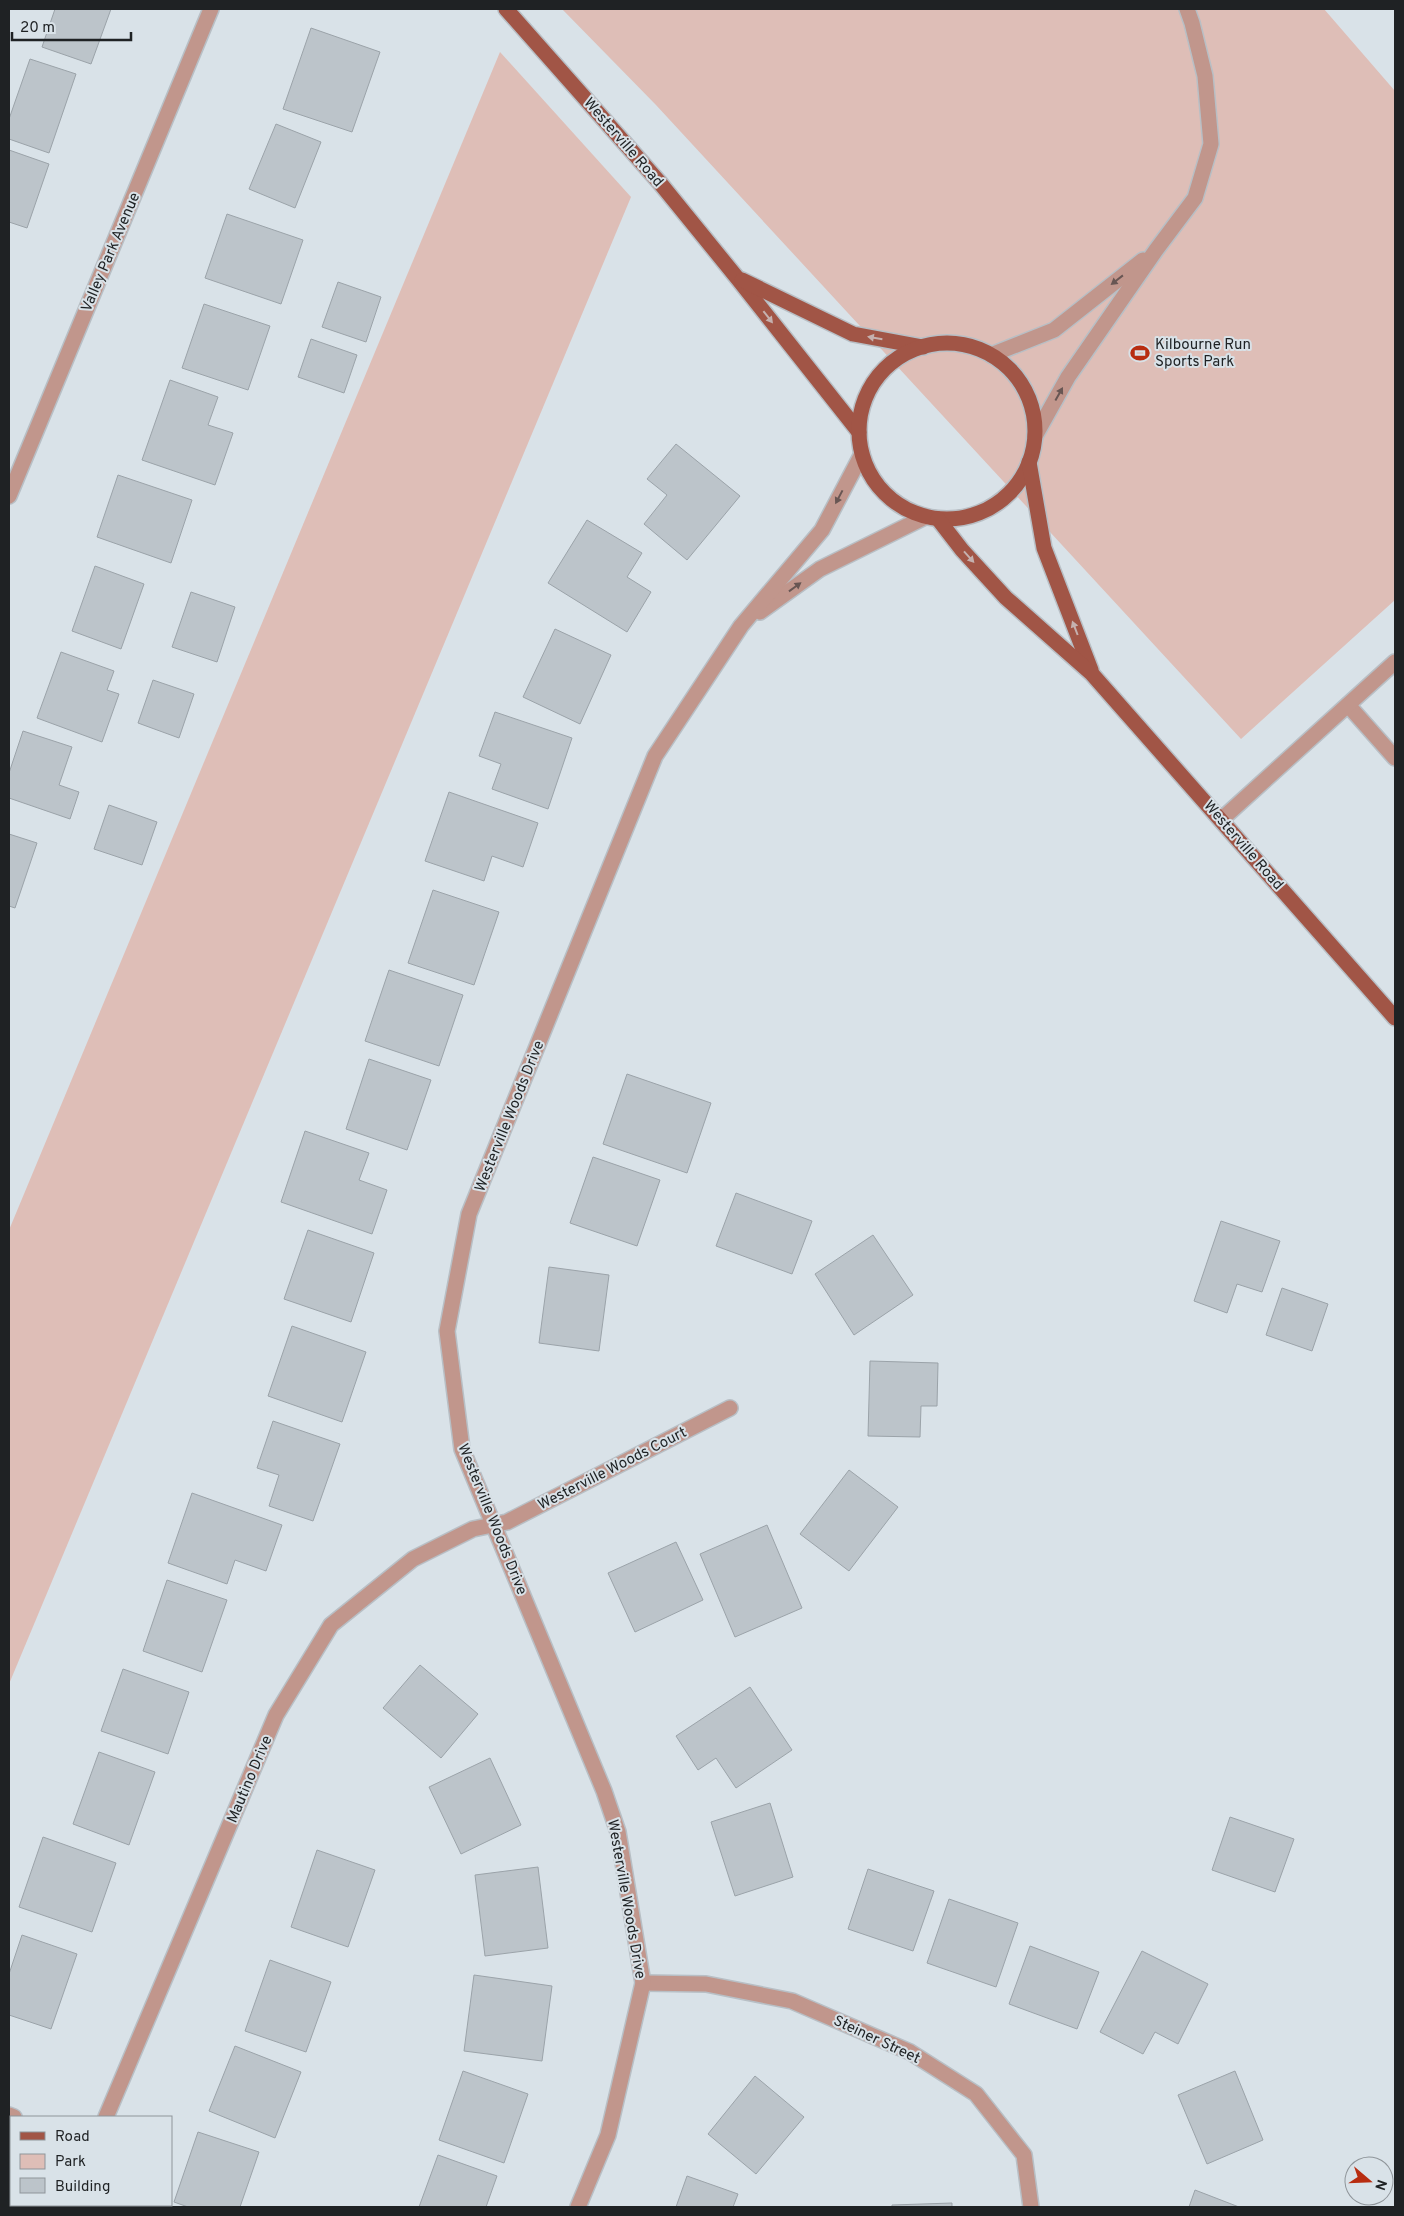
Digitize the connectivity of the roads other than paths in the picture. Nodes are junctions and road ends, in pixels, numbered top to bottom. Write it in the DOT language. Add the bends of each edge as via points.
graph roads {
  1 [pos="211,9"];
  2 [pos="506,9"];
  3 [pos="1187,9"];
  4 [pos="1156,250"];
  5 [pos="738,279"];
  6 [pos="923,347"];
  7 [pos="991,355"];
  8 [pos="858,432"];
  9 [pos="1035,436"];
  10 [pos="862,454"];
  11 [pos="1029,462"];
  12 [pos="9,496"];
  13 [pos="931,518"];
  14 [pos="741,626"];
  15 [pos="1395,662"];
  16 [pos="1092,674"];
  17 [pos="1348,705"];
  18 [pos="1395,758"];
  19 [pos="1222,820"];
  20 [pos="1395,1018"];
  21 [pos="730,1408"];
  22 [pos="493,1524"];
  23 [pos="643,1983"];
  24 [pos="106,2116"];
  25 [pos="578,2207"];
  26 [pos="1032,2207"];
  1 -- 12 [label="street, Valley Park Avenue"];
  2 -- 5 [label="main road, Westerville Road" via="660,183"];
  3 -- 4 [label="street" via="1205,76 1211,144 1195,198"];
  4 -- 7 [label="street, one-way" via="1054,330"];
  9 -- 4 [label="street, one-way" via="1068,377"];
  6 -- 5 [label="main road, Westerville Road, one-way" via="853,334"];
  5 -- 8 [label="main road, Westerville Road, one-way"];
  6 -- 7 [label="main road, Westerville Road" via="946,343 970,346"];
  6 -- 8 [label="main road, Westerville Road" via="897,359 876,379 863,404"];
  7 -- 9 [label="main road, Westerville Road" via="1010,370 1024,390 1033,413"];
  8 -- 10 [label="main road, Westerville Road"];
  9 -- 11 [label="main road, Westerville Road"];
  10 -- 13 [label="main road, Westerville Road" via="871,476 884,494 903,508"];
  10 -- 14 [label="street, Westerville Woods Drive, one-way" via="822,530"];
  11 -- 13 [label="main road, Westerville Road" via="1015,487 994,506 967,518"];
  16 -- 11 [label="main road, Westerville Road, one-way" via="1044,548"];
  14 -- 13 [label="street, Westerville Woods Drive, one-way" via="820,569"];
  13 -- 16 [label="main road, Westerville Road, one-way" via="1006,598"];
  14 -- 22 [label="street, Westerville Woods Drive" via="655,756 469,1214 447,1331 462,1449"];
  15 -- 17 [label="street"];
  16 -- 19 [label="main road, Westerville Road"];
  17 -- 18 [label="street"];
  17 -- 19 [label="street"];
  19 -- 20 [label="main road, Westerville Road"];
  21 -- 22 [label="street, Westerville Woods Court" via="507,1522"];
  22 -- 23 [label="street, Westerville Woods Drive" via="618,1832"];
  22 -- 24 [label="street, Mautino Drive" via="473,1529 413,1559 331,1625 276,1715"];
  23 -- 25 [label="street, Westerville Woods Drive" via="608,2136"];
  23 -- 26 [label="street, Steiner Street" via="706,1984 792,2001 910,2052 976,2094 1024,2156"];
}
